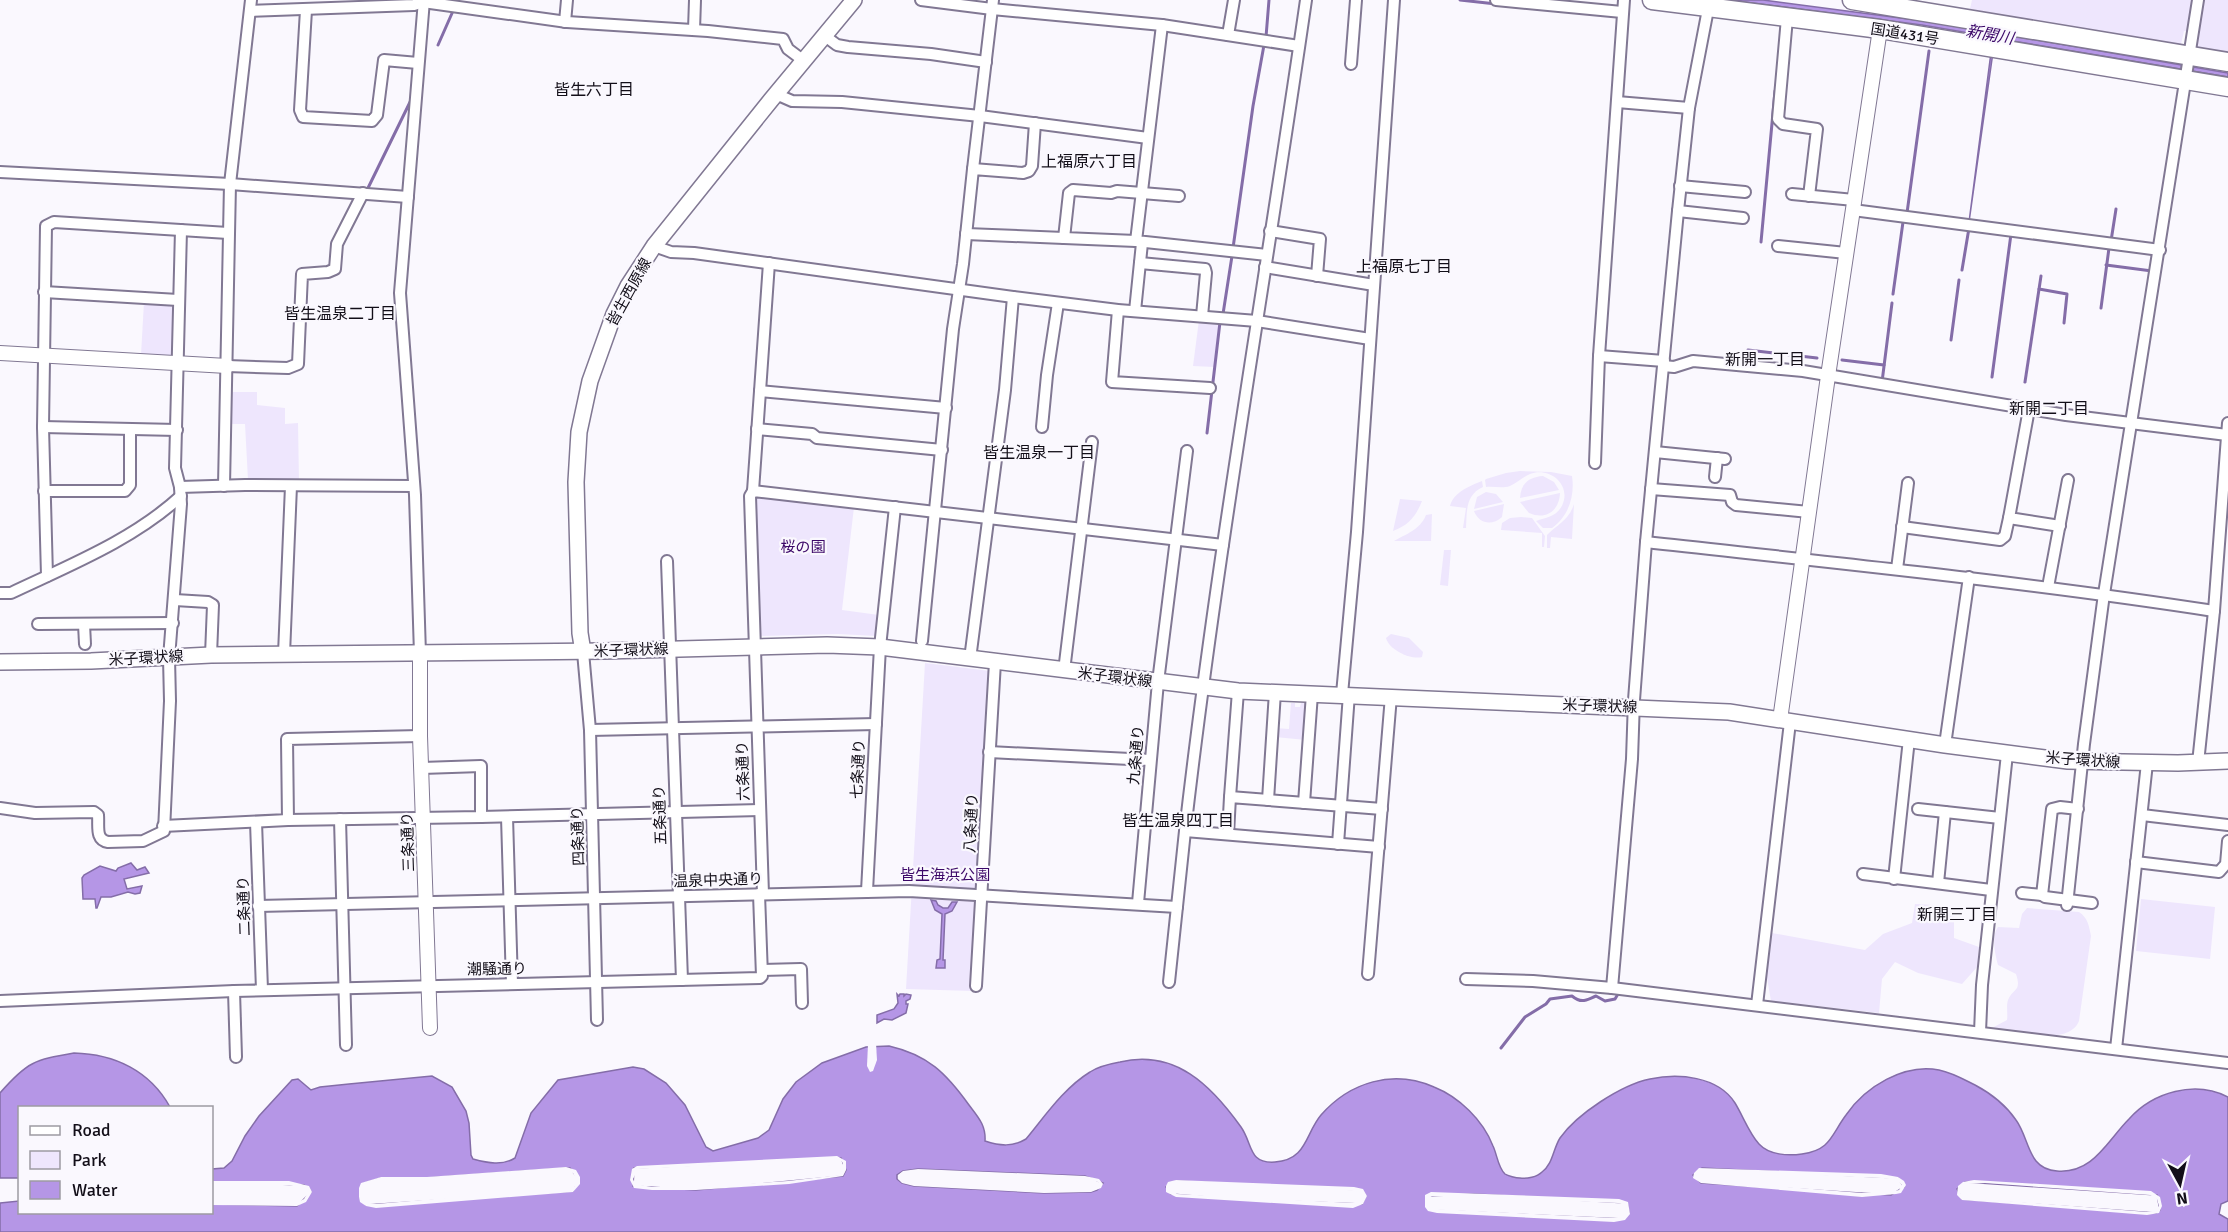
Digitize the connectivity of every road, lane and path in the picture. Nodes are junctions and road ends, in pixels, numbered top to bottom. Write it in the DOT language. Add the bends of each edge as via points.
graph roads {
  1 [pos="567,0"];
  2 [pos="695,0"];
  3 [pos="854,0"];
  4 [pos="921,0"];
  5 [pos="1234,0"];
  6 [pos="1306,0"];
  7 [pos="1356,0"];
  8 [pos="1394,0"];
  9 [pos="1496,0"];
  10 [pos="1624,0"];
  11 [pos="1652,0"];
  12 [pos="1852,0"];
  13 [pos="2198,0"];
  14 [pos="424,1"];
  15 [pos="455,3"];
  16 [pos="1708,4"];
  17 [pos="251,5"];
  18 [pos="992,5"];
  19 [pos="1885,5"];
  20 [pos="311,6"];
  21 [pos="1622,12"];
  22 [pos="1787,18"];
  23 [pos="565,22"];
  24 [pos="1162,25"];
  25 [pos="1880,27"];
  26 [pos="694,30"];
  27 [pos="1228,35"];
  28 [pos="825,36"];
  29 [pos="1299,46"];
  30 [pos="2188,57"];
  31 [pos="804,61"];
  32 [pos="986,62"];
  33 [pos="2228,62"];
  34 [pos="418,63"];
  35 [pos="1352,64"];
  36 [pos="2185,79"];
  37 [pos="2228,87"];
  38 [pos="776,94"];
  39 [pos="1617,102"];
  40 [pos="1689,108"];
  41 [pos="980,116"];
  42 [pos="1035,123"];
  43 [pos="1148,138"];
  44 [pos="973,169"];
  45 [pos="0,172"];
  46 [pos="230,184"];
  47 [pos="1680,186"];
  48 [pos="1141,192"];
  49 [pos="1745,192"];
  50 [pos="363,193"];
  51 [pos="1792,194"];
  52 [pos="408,196"];
  53 [pos="1179,196"];
  54 [pos="1809,196"];
  55 [pos="1854,205"];
  56 [pos="1678,211"];
  57 [pos="1743,218"];
  58 [pos="181,230"];
  59 [pos="1270,231"];
  60 [pos="228,233"];
  61 [pos="966,234"];
  62 [pos="1064,238"];
  63 [pos="1139,242"];
  64 [pos="654,246"];
  65 [pos="1778,246"];
  66 [pos="2160,250"];
  67 [pos="1846,253"];
  68 [pos="1267,255"];
  69 [pos="769,263"];
  70 [pos="1140,263"];
  71 [pos="1265,267"];
  72 [pos="1317,276"];
  73 [pos="1374,285"];
  74 [pos="959,290"];
  75 [pos="44,292"];
  76 [pos="1012,297"];
  77 [pos="178,300"];
  78 [pos="1058,303"];
  79 [pos="1118,310"];
  80 [pos="1135,311"];
  81 [pos="1202,316"];
  82 [pos="1257,321"];
  83 [pos="1371,339"];
  84 [pos="0,353"];
  85 [pos="43,355"];
  86 [pos="1599,356"];
  87 [pos="178,363"];
  88 [pos="1663,363"];
  89 [pos="227,366"];
  90 [pos="1828,376"];
  91 [pos="1210,388"];
  92 [pos="760,391"];
  93 [pos="946,408"];
  94 [pos="2029,409"];
  95 [pos="2228,423"];
  96 [pos="2132,425"];
  97 [pos="43,427"];
  98 [pos="1042,427"];
  99 [pos="130,429"];
  100 [pos="758,429"];
  101 [pos="177,430"];
  102 [pos="2227,435"];
  103 [pos="1092,442"];
  104 [pos="942,450"];
  105 [pos="1187,451"];
  106 [pos="1655,452"];
  107 [pos="1595,463"];
  108 [pos="1715,477"];
  109 [pos="2068,480"];
  110 [pos="1908,483"];
  111 [pos="224,486"];
  112 [pos="291,486"];
  113 [pos="414,486"];
  114 [pos="1651,489"];
  115 [pos="44,491"];
  116 [pos="181,491"];
  117 [pos="753,491"];
  118 [pos="895,507"];
  119 [pos="936,511"];
  120 [pos="1809,512"];
  121 [pos="990,518"];
  122 [pos="2009,518"];
  123 [pos="2060,526"];
  124 [pos="1902,527"];
  125 [pos="1082,528"];
  126 [pos="1176,540"];
  127 [pos="1646,542"];
  128 [pos="1223,545"];
  129 [pos="1803,559"];
  130 [pos="667,561"];
  131 [pos="1897,569"];
  132 [pos="47,576"];
  133 [pos="1969,578"];
  134 [pos="2048,587"];
  135 [pos="0,592"];
  136 [pos="2104,594"];
  137 [pos="175,600"];
  138 [pos="2214,611"];
  139 [pos="173,623"];
  140 [pos="38,624"];
  141 [pos="84,624"];
  142 [pos="922,641"];
  143 [pos="85,644"];
  144 [pos="754,647"];
  145 [pos="880,647"];
  146 [pos="669,649"];
  147 [pos="583,652"];
  148 [pos="284,654"];
  149 [pos="420,654"];
  150 [pos="211,655"];
  151 [pos="169,658"];
  152 [pos="970,659"];
  153 [pos="0,662"];
  154 [pos="995,662"];
  155 [pos="1064,671"];
  156 [pos="1158,682"];
  157 [pos="1203,688"];
  158 [pos="1238,691"];
  159 [pos="1275,692"];
  160 [pos="1312,694"];
  161 [pos="1345,694"];
  162 [pos="1391,696"];
  163 [pos="1635,708"];
  164 [pos="1785,721"];
  165 [pos="876,723"];
  166 [pos="757,727"];
  167 [pos="672,729"];
  168 [pos="590,730"];
  169 [pos="420,736"];
  170 [pos="1909,739"];
  171 [pos="1945,745"];
  172 [pos="989,752"];
  173 [pos="2007,754"];
  174 [pos="1150,760"];
  175 [pos="2228,761"];
  176 [pos="2082,762"];
  177 [pos="2147,763"];
  178 [pos="2198,763"];
  179 [pos="422,768"];
  180 [pos="1230,797"];
  181 [pos="1268,800"];
  182 [pos="1304,803"];
  183 [pos="1341,806"];
  184 [pos="0,808"];
  185 [pos="1382,808"];
  186 [pos="1918,809"];
  187 [pos="2078,809"];
  188 [pos="760,810"];
  189 [pos="1945,812"];
  190 [pos="675,813"];
  191 [pos="592,814"];
  192 [pos="2142,815"];
  193 [pos="482,817"];
  194 [pos="507,817"];
  195 [pos="2000,818"];
  196 [pos="340,819"];
  197 [pos="424,819"];
  198 [pos="288,820"];
  199 [pos="256,822"];
  200 [pos="2228,825"];
  201 [pos="163,826"];
  202 [pos="1185,831"];
  203 [pos="1228,834"];
  204 [pos="2228,841"];
  205 [pos="1338,844"];
  206 [pos="1379,847"];
  207 [pos="2136,862"];
  208 [pos="1863,874"];
  209 [pos="1894,879"];
  210 [pos="1938,883"];
  211 [pos="1991,890"];
  212 [pos="867,891"];
  213 [pos="761,894"];
  214 [pos="983,894"];
  215 [pos="2022,894"];
  216 [pos="2042,895"];
  217 [pos="679,896"];
  218 [pos="595,898"];
  219 [pos="510,901"];
  220 [pos="427,903"];
  221 [pos="1138,903"];
  222 [pos="2067,903"];
  223 [pos="2092,903"];
  224 [pos="341,904"];
  225 [pos="258,906"];
  226 [pos="1177,907"];
  227 [pos="761,974"];
  228 [pos="1368,974"];
  229 [pos="682,980"];
  230 [pos="1466,980"];
  231 [pos="597,982"];
  232 [pos="1169,982"];
  233 [pos="512,984"];
  234 [pos="428,985"];
  235 [pos="976,986"];
  236 [pos="343,988"];
  237 [pos="1612,988"];
  238 [pos="262,990"];
  239 [pos="234,991"];
  240 [pos="0,1002"];
  241 [pos="802,1003"];
  242 [pos="1757,1005"];
  243 [pos="597,1020"];
  244 [pos="430,1028"];
  245 [pos="1980,1032"];
  246 [pos="346,1045"];
  247 [pos="2116,1049"];
  248 [pos="236,1057"];
  249 [pos="2226,1063"];
  1 -- 23 [label="street"];
  2 -- 26 [label="street"];
  3 -- 28 [label="main road, 皆生西原線"];
  4 -- 18 [label="street"];
  5 -- 27 [label="street"];
  6 -- 29 [label="street"];
  7 -- 35 [label="street"];
  8 -- 73 [label="street"];
  9 -- 21 [label="street"];
  10 -- 21 [label="street"];
  11 -- 16 [label="highway, 国道431号"];
  12 -- 19 [label="highway, 国道431号"];
  13 -- 30 [label="street"];
  14 -- 15 [label="street"];
  14 -- 20 [label="street" via="414,5"];
  14 -- 34 [label="street"];
  15 -- 23 [label="street"];
  16 -- 22 [label="highway, 国道431号"];
  16 -- 40 [label="street"];
  17 -- 20 [label="street"];
  17 -- 46 [label="street"];
  18 -- 24 [label="street"];
  18 -- 32 [label="street"];
  19 -- 25 [label="street"];
  19 -- 30 [label="highway, 国道431号"];
  20 -- 34 [label="street" via="300,110 303,117 372,121 377,115 384,60"];
  21 -- 39 [label="street"];
  22 -- 25 [label="highway, 国道431号"];
  22 -- 54 [label="street" via="1778,119 1783,124 1816,128"];
  23 -- 26 [label="street"];
  24 -- 27 [label="street"];
  24 -- 43 [label="street"];
  25 -- 36 [label="highway, 国道431号"];
  25 -- 55 [label="street"];
  26 -- 31 [label="street" via="783,39 788,49"];
  27 -- 29 [label="street"];
  28 -- 31 [label="main road, 皆生西原線"];
  28 -- 32 [label="street" via="848,47"];
  29 -- 59 [label="street"];
  30 -- 33 [label="highway, 国道431号"];
  30 -- 36 [label="street"];
  31 -- 38 [label="main road, 皆生西原線"];
  32 -- 41 [label="street"];
  34 -- 52 [label="street"];
  36 -- 37 [label="highway, 国道431号"];
  36 -- 66 [label="street"];
  38 -- 41 [label="street" via="792,101"];
  38 -- 64 [label="main road, 皆生西原線"];
  39 -- 40 [label="street"];
  39 -- 86 [label="street"];
  40 -- 47 [label="street"];
  41 -- 42 [label="street"];
  41 -- 44 [label="street"];
  42 -- 43 [label="street"];
  42 -- 44 [label="street" via="1029,171 1023,174"];
  43 -- 48 [label="street"];
  44 -- 61 [label="street"];
  45 -- 46 [label="street"];
  46 -- 50 [label="street"];
  46 -- 60 [label="street"];
  47 -- 49 [label="street"];
  47 -- 56 [label="street"];
  48 -- 53 [label="street"];
  48 -- 62 [label="street" via="1071,191"];
  48 -- 63 [label="street"];
  50 -- 52 [label="street"];
  50 -- 89 [label="street" via="338,244 335,269 302,274 298,364 288,368"];
  51 -- 54 [label="street"];
  52 -- 113 [label="street" via="400,293"];
  54 -- 55 [label="street"];
  55 -- 66 [label="street"];
  55 -- 67 [label="street"];
  56 -- 57 [label="street"];
  56 -- 88 [label="street"];
  58 -- 60 [label="street"];
  58 -- 75 [label="street" via="50,223 45,229"];
  58 -- 77 [label="street"];
  59 -- 68 [label="street"];
  59 -- 72 [label="street" via="1320,239"];
  60 -- 89 [label="street"];
  61 -- 62 [label="street"];
  61 -- 74 [label="street"];
  62 -- 63 [label="street"];
  63 -- 68 [label="street"];
  63 -- 70 [label="street"];
  64 -- 69 [label="street" via="670,252"];
  64 -- 147 [label="main road, 皆生西原線" via="614,314 595,365 579,432 576,482"];
  65 -- 67 [label="street"];
  66 -- 96 [label="street"];
  67 -- 90 [label="street"];
  68 -- 71 [label="street"];
  69 -- 74 [label="street"];
  69 -- 92 [label="street, 六条通り"];
  70 -- 80 [label="street"];
  70 -- 81 [label="street" via="1205,269"];
  71 -- 72 [label="street"];
  71 -- 82 [label="street"];
  72 -- 73 [label="street"];
  73 -- 83 [label="street"];
  74 -- 76 [label="street"];
  74 -- 93 [label="street"];
  75 -- 77 [label="street"];
  75 -- 85 [label="street"];
  76 -- 78 [label="street"];
  76 -- 121 [label="street"];
  77 -- 87 [label="street"];
  78 -- 79 [label="street"];
  78 -- 98 [label="street"];
  79 -- 80 [label="street"];
  79 -- 91 [label="street" via="1112,382"];
  80 -- 81 [label="street"];
  81 -- 82 [label="street"];
  82 -- 83 [label="street"];
  82 -- 128 [label="street"];
  83 -- 161 [label="street"];
  84 -- 85 [label="street"];
  85 -- 87 [label="street"];
  85 -- 97 [label="street"];
  86 -- 88 [label="street"];
  86 -- 107 [label="street"];
  87 -- 89 [label="street"];
  87 -- 101 [label="street"];
  88 -- 90 [label="street" via="1674,367 1694,361"];
  88 -- 106 [label="street"];
  89 -- 111 [label="street"];
  90 -- 94 [label="street"];
  90 -- 120 [label="street"];
  92 -- 93 [label="street"];
  92 -- 100 [label="street, 六条通り"];
  93 -- 104 [label="street"];
  94 -- 96 [label="street"];
  94 -- 122 [label="street"];
  95 -- 102 [label="street"];
  96 -- 102 [label="street"];
  96 -- 136 [label="street"];
  97 -- 99 [label="street"];
  97 -- 115 [label="street"];
  99 -- 101 [label="street"];
  99 -- 115 [label="street" via="130,485 125,491"];
  100 -- 104 [label="street"];
  100 -- 117 [label="street, 六条通り"];
  101 -- 116 [label="street" via="175,468"];
  102 -- 138 [label="street"];
  103 -- 125 [label="street"];
  104 -- 119 [label="street"];
  105 -- 126 [label="street, 九条通り"];
  106 -- 108 [label="street" via="1721,458"];
  106 -- 114 [label="street"];
  109 -- 123 [label="street"];
  110 -- 124 [label="street"];
  111 -- 112 [label="street"];
  111 -- 116 [label="street"];
  112 -- 113 [label="street"];
  112 -- 148 [label="street"];
  113 -- 149 [label="street"];
  114 -- 120 [label="street" via="1730,495 1736,505"];
  114 -- 127 [label="street"];
  115 -- 132 [label="street"];
  116 -- 132 [label="street" via="151,521"];
  116 -- 137 [label="street"];
  117 -- 118 [label="street"];
  117 -- 144 [label="street, 六条通り" via="750,498"];
  118 -- 119 [label="street"];
  118 -- 145 [label="street, 七条通り"];
  119 -- 121 [label="street"];
  119 -- 142 [label="street"];
  120 -- 129 [label="street"];
  121 -- 125 [label="street"];
  121 -- 152 [label="street"];
  122 -- 123 [label="street"];
  122 -- 124 [label="street" via="2005,536 2000,540"];
  123 -- 134 [label="street"];
  124 -- 131 [label="street"];
  125 -- 126 [label="street"];
  125 -- 155 [label="street"];
  126 -- 128 [label="street"];
  126 -- 156 [label="street, 九条通り"];
  127 -- 129 [label="street"];
  127 -- 163 [label="street"];
  128 -- 157 [label="street"];
  129 -- 131 [label="street"];
  129 -- 164 [label="street"];
  130 -- 146 [label="street, 五条通り"];
  131 -- 133 [label="street"];
  132 -- 135 [label="street" via="11,593"];
  133 -- 134 [label="street"];
  133 -- 171 [label="street"];
  134 -- 136 [label="street"];
  136 -- 138 [label="street"];
  136 -- 176 [label="street"];
  137 -- 139 [label="street"];
  137 -- 150 [label="street" via="213,605"];
  138 -- 178 [label="street"];
  139 -- 141 [label="street"];
  139 -- 151 [label="street"];
  140 -- 141 [label="street"];
  141 -- 143 [label="street"];
  144 -- 145 [label="main road, 米子環状線"];
  144 -- 146 [label="main road, 米子環状線"];
  144 -- 166 [label="street, 六条通り"];
  145 -- 152 [label="main road, 米子環状線"];
  145 -- 165 [label="street, 七条通り"];
  146 -- 147 [label="main road, 米子環状線"];
  146 -- 167 [label="street, 五条通り"];
  147 -- 149 [label="main road, 米子環状線"];
  147 -- 168 [label="street, 四条通り"];
  148 -- 149 [label="main road, 米子環状線"];
  148 -- 150 [label="main road, 米子環状線"];
  149 -- 169 [label="street, 三条通り"];
  150 -- 151 [label="main road, 米子環状線"];
  151 -- 153 [label="main road, 米子環状線"];
  151 -- 201 [label="street"];
  152 -- 154 [label="main road, 米子環状線"];
  154 -- 155 [label="main road, 米子環状線"];
  154 -- 172 [label="street, 八条通り"];
  155 -- 156 [label="main road, 米子環状線"];
  156 -- 157 [label="main road, 米子環状線"];
  156 -- 174 [label="street, 九条通り"];
  157 -- 158 [label="main road, 米子環状線"];
  157 -- 202 [label="street"];
  158 -- 159 [label="main road, 米子環状線"];
  158 -- 180 [label="street"];
  159 -- 160 [label="main road, 米子環状線"];
  159 -- 181 [label="street"];
  160 -- 161 [label="main road, 米子環状線"];
  160 -- 182 [label="street"];
  161 -- 162 [label="main road, 米子環状線"];
  161 -- 183 [label="street"];
  162 -- 163 [label="main road, 米子環状線"];
  162 -- 185 [label="street"];
  163 -- 164 [label="main road, 米子環状線" via="1729,712"];
  163 -- 237 [label="street"];
  164 -- 170 [label="main road, 米子環状線"];
  164 -- 242 [label="street"];
  165 -- 166 [label="street"];
  165 -- 212 [label="street, 七条通り"];
  166 -- 167 [label="street"];
  166 -- 188 [label="street, 六条通り"];
  167 -- 168 [label="street"];
  167 -- 190 [label="street, 五条通り"];
  168 -- 191 [label="street, 四条通り"];
  169 -- 179 [label="street, 三条通り"];
  169 -- 198 [label="street" via="287,739"];
  170 -- 171 [label="main road, 米子環状線"];
  170 -- 209 [label="street"];
  171 -- 173 [label="main road, 米子環状線"];
  172 -- 174 [label="street"];
  172 -- 214 [label="street, 八条通り"];
  173 -- 176 [label="main road, 米子環状線"];
  173 -- 195 [label="street"];
  174 -- 221 [label="street, 九条通り"];
  175 -- 178 [label="main road, 米子環状線"];
  176 -- 177 [label="main road, 米子環状線"];
  176 -- 187 [label="street"];
  177 -- 178 [label="main road, 米子環状線"];
  177 -- 192 [label="street"];
  179 -- 193 [label="street" via="481,766"];
  179 -- 197 [label="street, 三条通り"];
  180 -- 181 [label="street"];
  180 -- 203 [label="street"];
  181 -- 182 [label="street"];
  182 -- 183 [label="street"];
  183 -- 185 [label="street"];
  183 -- 205 [label="street"];
  184 -- 201 [label="street" via="34,813 94,812 98,815 99,837 108,842 143,842 162,833"];
  185 -- 206 [label="street"];
  186 -- 189 [label="street"];
  187 -- 216 [label="street" via="2052,809"];
  187 -- 222 [label="street"];
  188 -- 190 [label="street"];
  188 -- 213 [label="street, 六条通り"];
  189 -- 195 [label="street"];
  189 -- 210 [label="street"];
  190 -- 191 [label="street"];
  190 -- 217 [label="street, 五条通り"];
  191 -- 194 [label="street"];
  191 -- 218 [label="street, 四条通り"];
  192 -- 200 [label="street"];
  192 -- 207 [label="street"];
  193 -- 194 [label="street"];
  193 -- 197 [label="street"];
  194 -- 219 [label="street"];
  195 -- 211 [label="street"];
  196 -- 197 [label="street"];
  196 -- 198 [label="street"];
  196 -- 224 [label="street"];
  197 -- 220 [label="street, 三条通り"];
  198 -- 199 [label="street"];
  199 -- 201 [label="street"];
  199 -- 225 [label="street, 二条通り"];
  202 -- 203 [label="street"];
  202 -- 226 [label="street"];
  203 -- 205 [label="street"];
  204 -- 207 [label="street" via="2226,864 2219,872"];
  205 -- 206 [label="street"];
  206 -- 228 [label="street"];
  207 -- 247 [label="street"];
  208 -- 209 [label="street"];
  209 -- 210 [label="street"];
  210 -- 211 [label="street"];
  211 -- 245 [label="street"];
  212 -- 213 [label="street, 温泉中央通り"];
  212 -- 214 [label="street, 温泉中央通り"];
  213 -- 217 [label="street, 温泉中央通り"];
  213 -- 227 [label="street, 六条通り"];
  214 -- 221 [label="street, 温泉中央通り"];
  214 -- 235 [label="street, 八条通り"];
  215 -- 216 [label="street"];
  216 -- 222 [label="street"];
  217 -- 218 [label="street, 温泉中央通り"];
  217 -- 229 [label="street, 五条通り"];
  218 -- 219 [label="street, 温泉中央通り"];
  218 -- 231 [label="street, 四条通り"];
  219 -- 220 [label="street, 温泉中央通り"];
  219 -- 233 [label="street"];
  220 -- 224 [label="street, 温泉中央通り"];
  220 -- 234 [label="street, 三条通り"];
  221 -- 226 [label="street, 温泉中央通り"];
  222 -- 223 [label="street"];
  224 -- 225 [label="street, 温泉中央通り"];
  224 -- 236 [label="street"];
  225 -- 238 [label="street, 二条通り"];
  226 -- 232 [label="street"];
  227 -- 229 [label="street, 潮騒通り"];
  227 -- 241 [label="street, 潮騒通り" via="801,969"];
  229 -- 231 [label="street, 潮騒通り"];
  230 -- 237 [label="street"];
  231 -- 233 [label="street, 潮騒通り"];
  231 -- 243 [label="street, 四条通り"];
  233 -- 234 [label="street, 潮騒通り"];
  234 -- 236 [label="street, 潮騒通り"];
  234 -- 244 [label="street, 三条通り"];
  236 -- 238 [label="street, 潮騒通り"];
  236 -- 246 [label="street"];
  237 -- 242 [label="street"];
  238 -- 239 [label="street, 潮騒通り"];
  239 -- 240 [label="street, 潮騒通り"];
  239 -- 248 [label="street"];
  242 -- 245 [label="street"];
  245 -- 247 [label="street"];
  247 -- 249 [label="street"];
}
